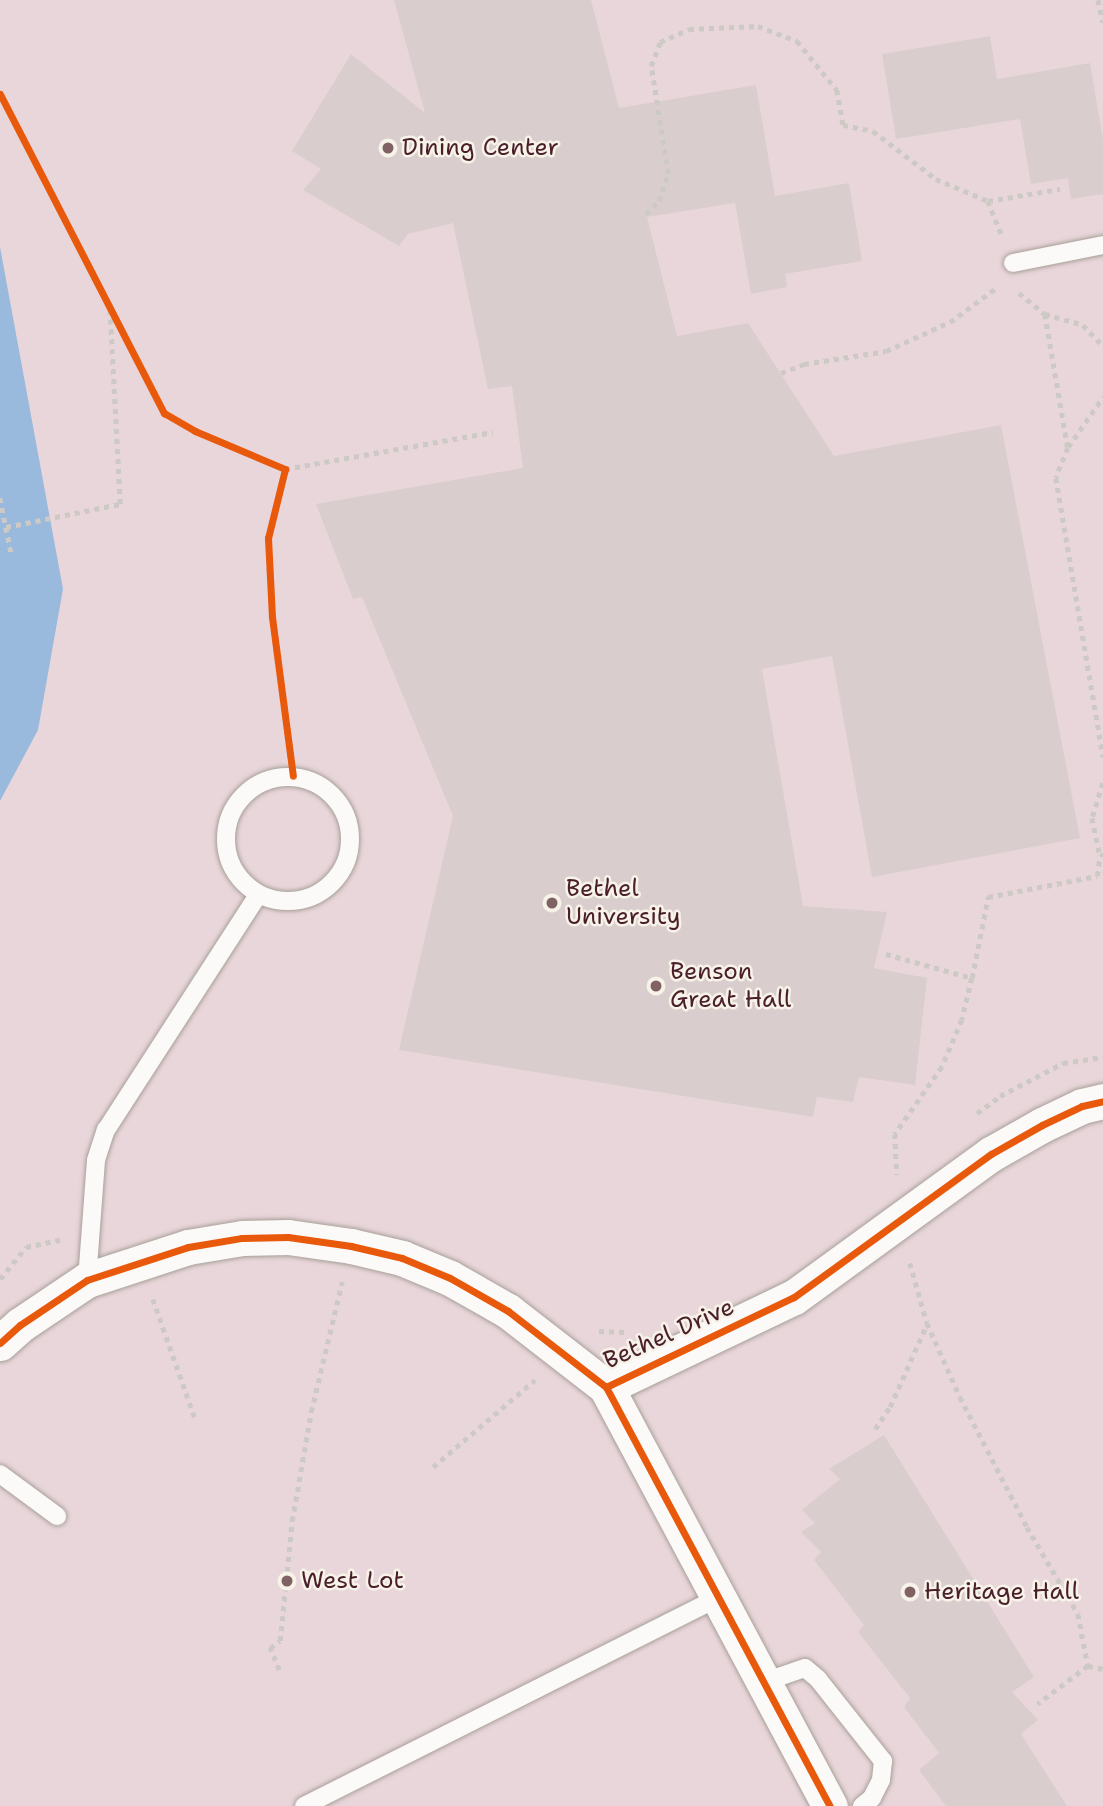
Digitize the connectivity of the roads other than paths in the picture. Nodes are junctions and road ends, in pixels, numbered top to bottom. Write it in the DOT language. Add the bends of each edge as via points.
graph roads {
  1 [pos="1103,245"];
  2 [pos="1013,262"];
  3 [pos="258,895"];
  4 [pos="1103,1101"];
  5 [pos="87,1280"];
  6 [pos="0,1343"];
  7 [pos="606,1387"];
  8 [pos="0,1474"];
  9 [pos="57,1516"];
  10 [pos="719,1597"];
  11 [pos="764,1682"];
  12 [pos="304,1806"];
  13 [pos="830,1806"];
  14 [pos="862,1806"];
  1 -- 2 [label="lane"];
  3 -- 3 [label="lane" via="279,901 306,899 331,885 346,864 351,839 347,818 335,797 318,784 293,776 269,779 243,794 227,821 225,849 236,875"];
  3 -- 5 [label="lane" via="106,1130 96,1160"];
  4 -- 7 [label="street, Bethel Drive" via="1082,1106 990,1154 794,1297"];
  5 -- 6 [label="street, Bethel Drive"];
  5 -- 7 [label="street, Bethel Drive" via="175,1251 242,1238 288,1237 351,1246 402,1258 450,1278 508,1311"];
  7 -- 10 [label="street"];
  8 -- 9 [label="lane"];
  10 -- 11 [label="street"];
  10 -- 12 [label="lane"];
  11 -- 13 [label="street"];
  11 -- 14 [label="lane" via="805,1668 867,1740 883,1761 876,1789"];
}
